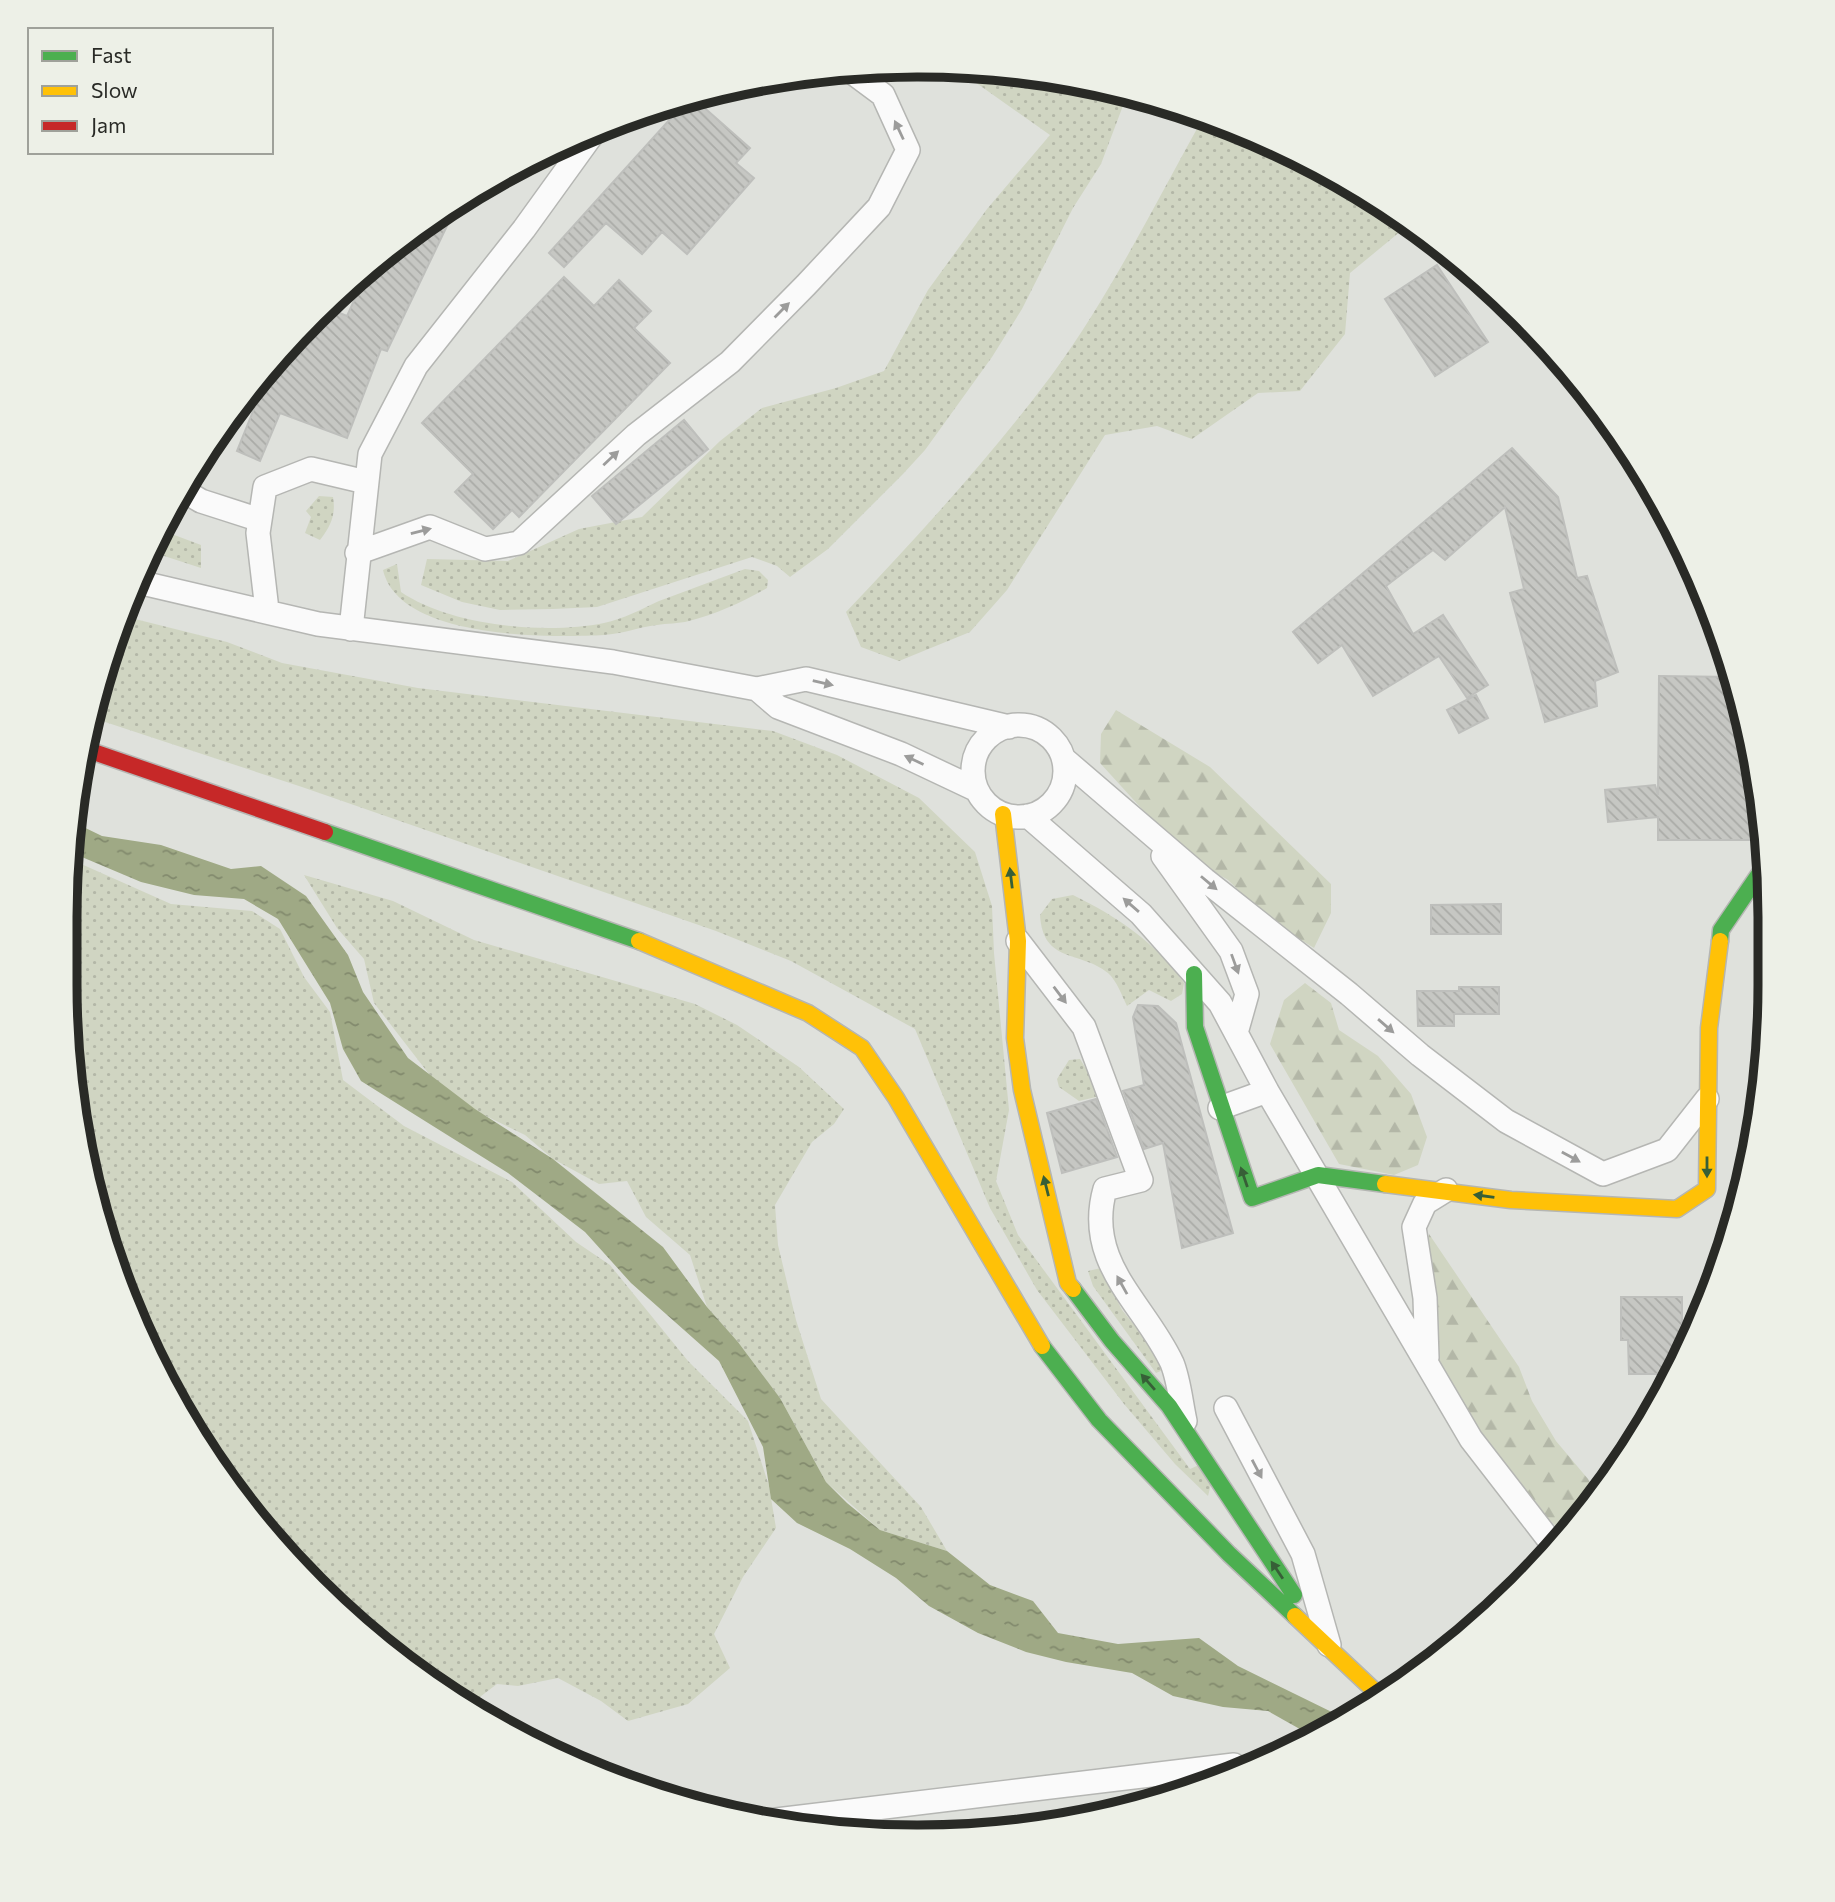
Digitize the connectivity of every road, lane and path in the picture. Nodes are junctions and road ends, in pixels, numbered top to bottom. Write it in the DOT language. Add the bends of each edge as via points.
graph roads {
  1 [pos="862,79"];
  2 [pos="583,147"];
  3 [pos="366,482"];
  4 [pos="191,495"];
  5 [pos="260,520"];
  6 [pos="357,553"];
  7 [pos="147,584"];
  8 [pos="267,610"];
  9 [pos="351,629"];
  10 [pos="757,689"];
  11 [pos="1009,727"];
  12 [pos="93,752"];
  13 [pos="1064,759"];
  14 [pos="975,789"];
  15 [pos="1104,794"];
  16 [pos="1003,814"];
  17 [pos="1028,816"];
  18 [pos="1757,878"];
  19 [pos="1018,941"];
  20 [pos="1194,974"];
  21 [pos="1236,1034"];
  22 [pos="1201,1047"];
  23 [pos="1267,1091"];
  24 [pos="1707,1099"];
  25 [pos="1220,1108"];
  26 [pos="1318,1175"];
  27 [pos="1446,1190"];
  28 [pos="1427,1363"];
  29 [pos="1226,1408"];
  30 [pos="1187,1435"];
  31 [pos="1549,1539"];
  32 [pos="1329,1647"];
  33 [pos="1373,1690"];
  34 [pos="1226,1766"];
  35 [pos="802,1817"];
  6 -- 1 [label="street, one-way" via="430,527 485,548 519,544 636,435 730,362 879,207 908,150 883,95"];
  2 -- 3 [label="street" via="416,366 370,454"];
  3 -- 5 [label="street" via="311,469 265,487"];
  3 -- 6 [label="street"];
  4 -- 5 [label="street"];
  5 -- 8 [label="street"];
  6 -- 9 [label="street"];
  7 -- 8 [label="street"];
  8 -- 9 [label="street"];
  9 -- 10 [label="street" via="612,662"];
  10 -- 11 [label="street, one-way" via="806,679"];
  14 -- 10 [label="street, one-way" via="901,754 778,707"];
  11 -- 13 [label="street" via="1033,727 1046,734"];
  11 -- 14 [label="street" via="990,735 980,747 972,775"];
  12 -- 32 [label="street" via="653,946 808,1013 862,1048 1035,1337 1099,1420 1229,1555"];
  13 -- 15 [label="street"];
  13 -- 17 [label="street" via="1065,774 1053,803"];
  14 -- 16 [label="street" via="984,802"];
  15 -- 21 [label="street, one-way" via="1158,849 1231,951 1247,995"];
  15 -- 24 [label="street, one-way" via="1496,1113 1603,1174 1667,1150"];
  16 -- 17 [label="street"];
  19 -- 16 [label="street, one-way"];
  20 -- 17 [label="street, one-way" via="1141,914"];
  18 -- 24 [label="street" via="1721,930 1709,1028"];
  30 -- 19 [label="street, one-way" via="1169,1406 1069,1283 1022,1090 1015,1038"];
  19 -- 30 [label="street" via="1084,1027 1141,1180 1105,1189 1098,1213 1106,1256 1172,1364"];
  20 -- 21 [label="street" via="1220,1003"];
  20 -- 22 [label="street" via="1195,1027"];
  21 -- 22 [label="street"];
  21 -- 23 [label="street"];
  22 -- 25 [label="street"];
  23 -- 25 [label="street"];
  23 -- 26 [label="street"];
  24 -- 27 [label="street, one-way" via="1707,1189 1677,1209 1523,1201"];
  26 -- 25 [label="street, one-way" via="1252,1198"];
  26 -- 27 [label="street"];
  26 -- 28 [label="street"];
  27 -- 28 [label="street" via="1425,1203 1414,1227 1425,1298"];
  28 -- 31 [label="street" via="1471,1438"];
  29 -- 32 [label="street, one-way" via="1303,1554"];
  32 -- 30 [label="street, one-way"];
  32 -- 33 [label="street"];
  34 -- 35 [label="street"];
}
